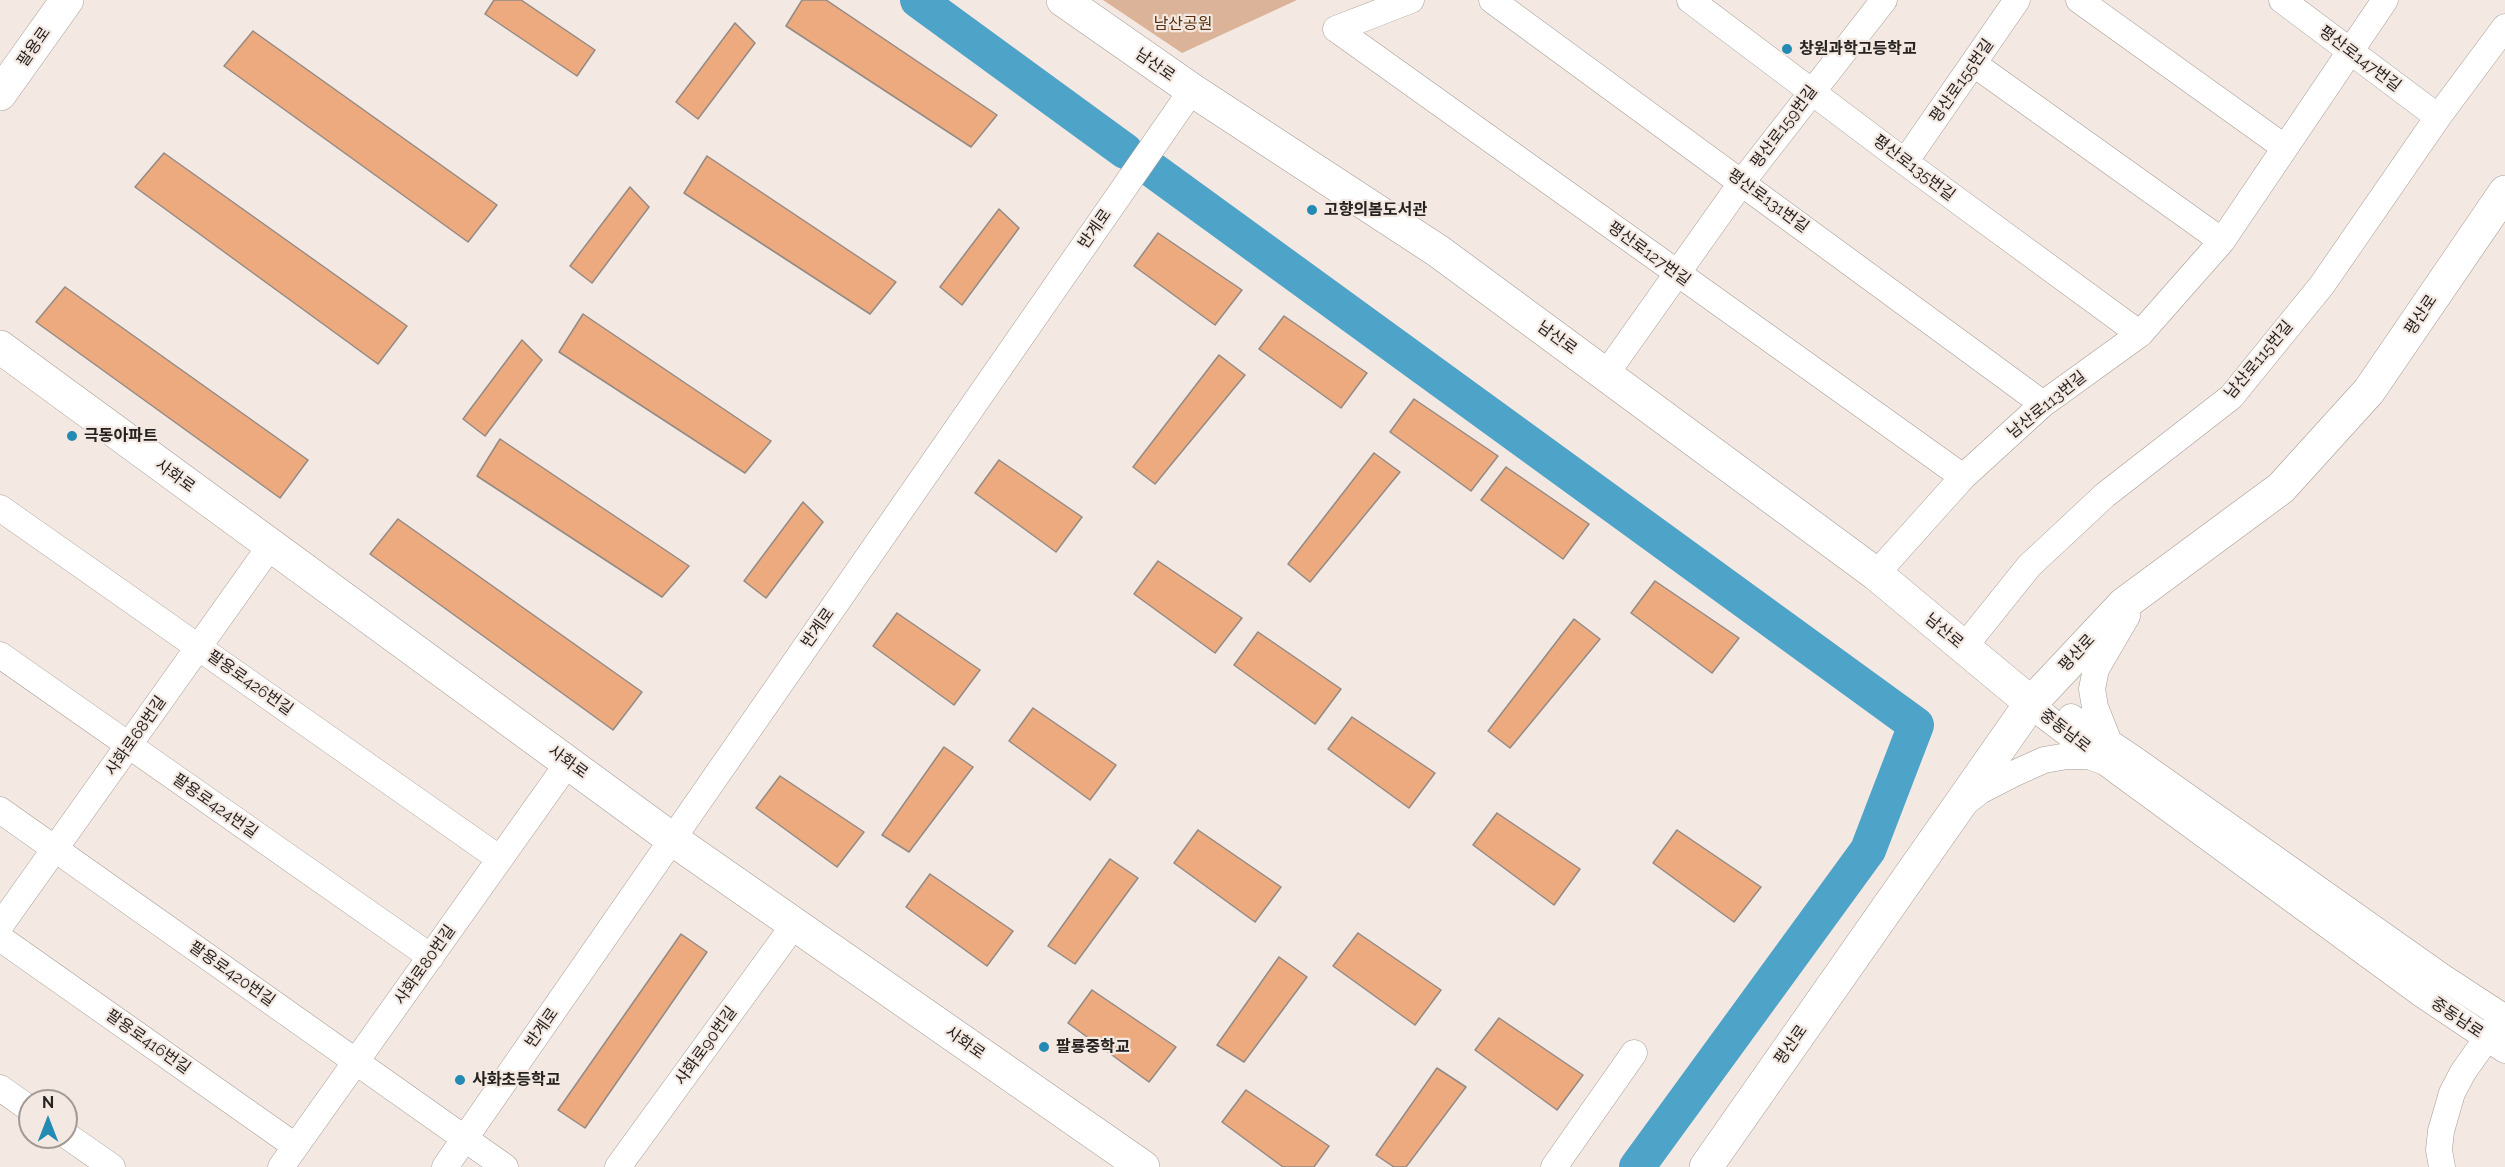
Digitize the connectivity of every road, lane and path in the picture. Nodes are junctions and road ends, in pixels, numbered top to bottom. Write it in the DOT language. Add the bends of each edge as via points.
graph roads {
  1 [pos="67,0"];
  2 [pos="1063,0"];
  3 [pos="1411,0"];
  4 [pos="1492,0"];
  5 [pos="1690,0"];
  6 [pos="1884,0"];
  7 [pos="2017,0"];
  8 [pos="2079,0"];
  9 [pos="2282,0"];
  10 [pos="2385,0"];
  11 [pos="2505,27"];
  12 [pos="2350,51"];
  13 [pos="1974,64"];
  14 [pos="1192,90"];
  15 [pos="1812,91"];
  16 [pos="0,94"];
  17 [pos="2438,117"];
  18 [pos="2284,147"];
  19 [pos="1905,162"];
  20 [pos="1742,182"];
  21 [pos="2505,192"];
  22 [pos="2222,241"];
  23 [pos="1677,274"];
  24 [pos="2140,334"];
  25 [pos="0,347"];
  26 [pos="1606,374"];
  27 [pos="2043,404"];
  28 [pos="1963,477"];
  29 [pos="0,508"];
  30 [pos="271,545"];
  31 [pos="1876,574"];
  32 [pos="2146,588"];
  33 [pos="1964,647"];
  34 [pos="199,648"];
  35 [pos="0,655"];
  36 [pos="2031,703"];
  37 [pos="130,746"];
  38 [pos="2108,752"];
  39 [pos="568,763"];
  40 [pos="0,810"];
  41 [pos="1953,812"];
  42 [pos="672,839"];
  43 [pos="56,849"];
  44 [pos="500,859"];
  45 [pos="794,925"];
  46 [pos="0,926"];
  47 [pos="0,938"];
  48 [pos="431,957"];
  49 [pos="2504,1015"];
  50 [pos="2496,1044"];
  51 [pos="1634,1053"];
  52 [pos="356,1062"];
  53 [pos="0,1088"];
  54 [pos="18,1101"];
  55 [pos="465,1139"];
  56 [pos="78,1143"];
  57 [pos="296,1146"];
  58 [pos="1124,1162"];
  59 [pos="112,1167"];
  60 [pos="281,1167"];
  61 [pos="445,1167"];
  62 [pos="505,1167"];
  63 [pos="618,1167"];
  64 [pos="1554,1167"];
  65 [pos="1706,1167"];
  66 [pos="2442,1167"];
  1 -- 16 [label="main road, 팔용로"];
  2 -- 14 [label="main road, 남산로"];
  3 -- 23 [label="street, 평산로127번길" via="1336,29"];
  4 -- 20 [label="street, 평산로131번길"];
  5 -- 15 [label="street, 평산로135번길"];
  6 -- 15 [label="street, 평산로159번길"];
  7 -- 13 [label="street, 평산로155번길"];
  8 -- 18 [label="street"];
  9 -- 12 [label="street, 평산로147번길"];
  10 -- 12 [label="street, 남산로113번길"];
  11 -- 17 [label="street, 남산로115번길"];
  12 -- 17 [label="street, 평산로147번길"];
  12 -- 18 [label="street, 남산로113번길"];
  13 -- 19 [label="street, 평산로155번길"];
  13 -- 22 [label="street"];
  14 -- 26 [label="main road, 남산로" via="1438,250"];
  14 -- 42 [label="street, 반계로"];
  15 -- 19 [label="street, 평산로135번길"];
  15 -- 20 [label="street, 평산로159번길"];
  17 -- 33 [label="street, 남산로115번길" via="2322,285 2231,398 2105,495 2029,566"];
  18 -- 22 [label="street, 남산로113번길"];
  19 -- 24 [label="street, 평산로135번길"];
  20 -- 23 [label="street, 평산로159번길"];
  20 -- 27 [label="street, 평산로131번길"];
  21 -- 32 [label="main road, 평산로" via="2369,391 2281,488"];
  22 -- 24 [label="street, 남산로113번길"];
  23 -- 26 [label="street, 평산로159번길"];
  23 -- 28 [label="street, 평산로127번길"];
  24 -- 27 [label="street, 남산로113번길"];
  25 -- 30 [label="main road, 사화로"];
  26 -- 31 [label="main road, 남산로"];
  27 -- 28 [label="street, 남산로113번길"];
  28 -- 31 [label="street, 남산로113번길"];
  29 -- 34 [label="street, 팔용로426번길"];
  30 -- 34 [label="street, 사화로68번길"];
  30 -- 39 [label="main road, 사화로"];
  31 -- 33 [label="main road, 남산로"];
  32 -- 36 [label="main road, 평산로" via="2124,604"];
  32 -- 38 [label="street" via="2096,669 2092,689"];
  33 -- 36 [label="main road, 남산로"];
  34 -- 37 [label="street, 사화로68번길"];
  34 -- 44 [label="street, 팔용로426번길"];
  35 -- 37 [label="street, 팔용로424번길"];
  36 -- 38 [label="street, 중동남로"];
  36 -- 41 [label="main road, 평산로"];
  37 -- 43 [label="street, 사화로68번길"];
  37 -- 48 [label="street, 팔용로424번길"];
  38 -- 41 [label="street" via="2044,760 1980,791"];
  38 -- 49 [label="street, 중동남로"];
  38 -- 50 [label="street, 중동남로" via="2423,995"];
  39 -- 42 [label="main road, 사화로"];
  39 -- 44 [label="street, 사화로80번길"];
  40 -- 43 [label="street, 팔용로420번길"];
  41 -- 65 [label="main road, 평산로"];
  42 -- 45 [label="main road, 사화로"];
  42 -- 55 [label="street, 반계로"];
  43 -- 46 [label="street, 사화로68번길"];
  43 -- 52 [label="street, 팔용로420번길"];
  44 -- 48 [label="street, 사화로80번길"];
  45 -- 58 [label="main road, 사화로"];
  45 -- 63 [label="street, 사화로90번길"];
  47 -- 57 [label="street, 팔용로416번길"];
  48 -- 52 [label="street, 사화로80번길"];
  49 -- 50 [label="street"];
  50 -- 66 [label="street" via="2452,1093 2441,1131"];
  51 -- 64 [label="street"];
  52 -- 55 [label="street, 팔용로420번길"];
  52 -- 57 [label="street, 사화로80번길"];
  53 -- 54 [label="street"];
  55 -- 61 [label="street, 반계로"];
  55 -- 62 [label="street, 팔용로420번길"];
  56 -- 59 [label="street"];
  57 -- 60 [label="street, 사화로80번길"];
}
